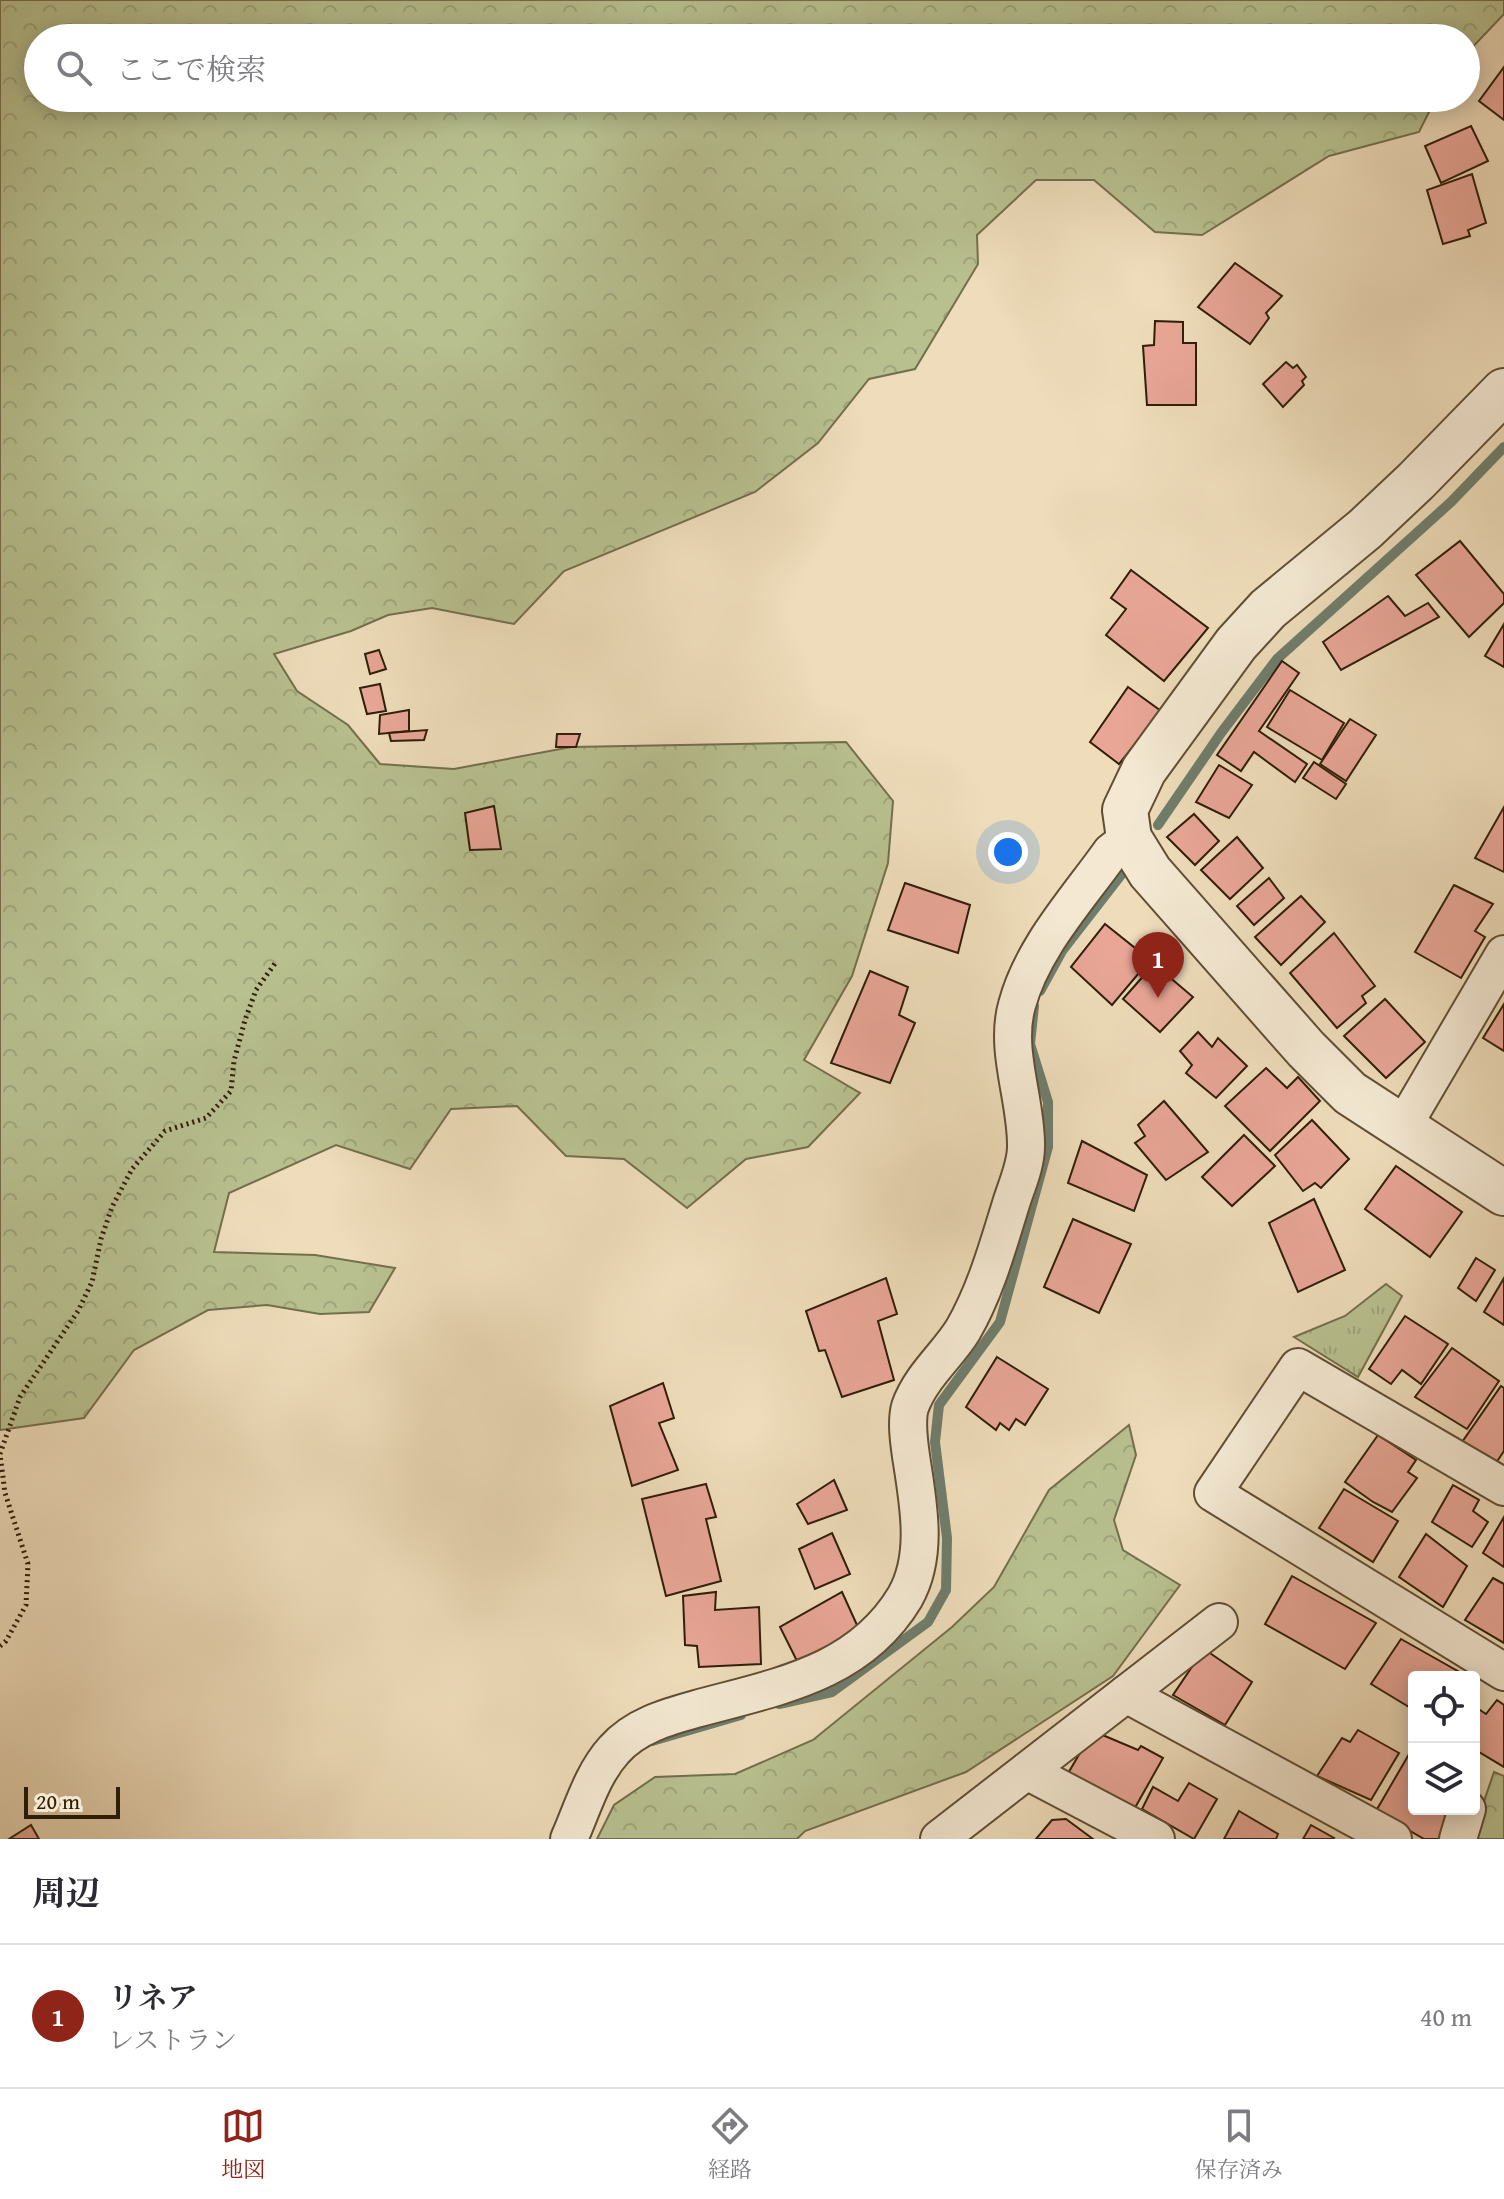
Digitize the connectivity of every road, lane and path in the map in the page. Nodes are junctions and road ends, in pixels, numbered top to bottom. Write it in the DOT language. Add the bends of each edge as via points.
graph roads {
  1 [pos="1504,391"];
  2 [pos="1129,838"];
  3 [pos="1504,954"];
  4 [pos="276,962"];
  5 [pos="1402,1128"];
  6 [pos="1504,1193"];
  7 [pos="1504,1487"];
  8 [pos="1219,1622"];
  9 [pos="0,1646"];
  10 [pos="1504,1672"];
  11 [pos="1126,1694"];
  12 [pos="1027,1771"];
  13 [pos="1465,1815"];
  14 [pos="569,1839"];
  15 [pos="939,1839"];
  16 [pos="1156,1839"];
  17 [pos="1393,1839"];
  18 [pos="1458,1839"];
  1 -- 2 [label="street" via="1406,491 1268,609 1236,644 1144,770 1125,810"];
  2 -- 5 [label="street" via="1150,872 1306,1049 1350,1093"];
  2 -- 14 [label="street" via="1111,852 1033,962 1016,1007 1014,1056 1027,1151 985,1284 962,1331 924,1379 909,1409 920,1514 917,1566 904,1597 869,1640 834,1666 640,1728 614,1750 596,1777"];
  3 -- 5 [label="street"];
  4 -- 9 [label="path" via="256,990 245,1020 231,1091 206,1118 165,1131 132,1169 112,1207 92,1282 78,1311 20,1397 0,1454 5,1493 28,1564 26,1605"];
  5 -- 6 [label="street"];
  7 -- 10 [label="street" via="1298,1367 1213,1493"];
  8 -- 11 [label="street"];
  11 -- 12 [label="street"];
  11 -- 17 [label="street"];
  12 -- 15 [label="street"];
  12 -- 16 [label="street"];
  13 -- 18 [label="street"];
}
